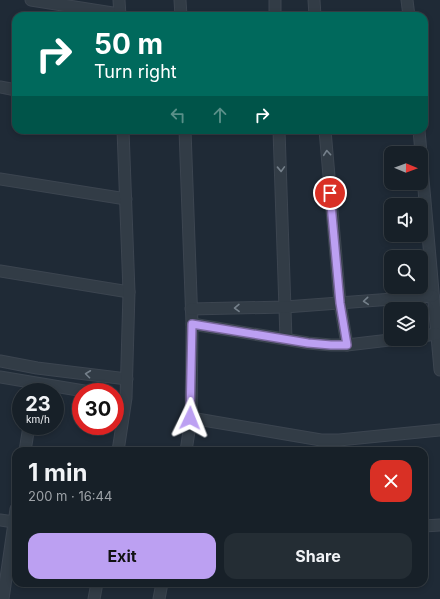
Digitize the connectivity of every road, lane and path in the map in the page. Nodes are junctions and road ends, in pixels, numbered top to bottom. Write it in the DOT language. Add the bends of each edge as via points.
graph roads {
  1 [pos="30,0"];
  2 [pos="119,0"];
  3 [pos="180,0"];
  4 [pos="275,0"];
  5 [pos="314,0"];
  6 [pos="407,0"];
  7 [pos="101,12"];
  8 [pos="119,12"];
  9 [pos="181,12"];
  10 [pos="276,12"];
  11 [pos="315,12"];
  12 [pos="408,12"];
  13 [pos="0,87"];
  14 [pos="12,89"];
  15 [pos="123,134"];
  16 [pos="185,134"];
  17 [pos="279,134"];
  18 [pos="325,134"];
  19 [pos="419,134"];
  20 [pos="420,146"];
  21 [pos="0,179"];
  22 [pos="424,190"];
  23 [pos="126,199"];
  24 [pos="0,271"];
  25 [pos="129,292"];
  26 [pos="433,296"];
  27 [pos="340,303"];
  28 [pos="285,307"];
  29 [pos="191,309"];
  30 [pos="192,324"];
  31 [pos="437,334"];
  32 [pos="428,335"];
  33 [pos="286,339"];
  34 [pos="384,341"];
  35 [pos="347,345"];
  36 [pos="0,361"];
  37 [pos="37,368"];
  38 [pos="440,370"];
  39 [pos="0,376"];
  40 [pos="127,379"];
  41 [pos="22,383"];
  42 [pos="35,383"];
  43 [pos="124,387"];
  44 [pos="190,418"];
  45 [pos="440,430"];
  46 [pos="28,435"];
  47 [pos="119,435"];
  48 [pos="26,447"];
  49 [pos="118,447"];
  50 [pos="186,447"];
  51 [pos="0,520"];
  52 [pos="12,522"];
  53 [pos="440,525"];
  54 [pos="428,526"];
  55 [pos="12,536"];
  56 [pos="96,587"];
  57 [pos="162,587"];
  58 [pos="3,599"];
  59 [pos="94,599"];
  60 [pos="161,599"];
  1 -- 7 [label="street"];
  2 -- 8 [label="street"];
  3 -- 9 [label="street"];
  4 -- 10 [label="street"];
  5 -- 11 [label="street"];
  6 -- 12 [label="street"];
  13 -- 14 [label="street"];
  15 -- 23 [label="street"];
  16 -- 29 [label="street"];
  17 -- 28 [label="street, one-way"];
  27 -- 18 [label="street, one-way"];
  19 -- 20 [label="street"];
  21 -- 23 [label="street"];
  22 -- 26 [label="street"];
  23 -- 25 [label="street"];
  24 -- 25 [label="street"];
  25 -- 40 [label="street"];
  26 -- 27 [label="street, one-way"];
  26 -- 31 [label="street"];
  27 -- 28 [label="street"];
  27 -- 35 [label="street"];
  28 -- 29 [label="street, one-way"];
  28 -- 33 [label="street"];
  29 -- 30 [label="street"];
  30 -- 33 [label="street"];
  30 -- 44 [label="street"];
  31 -- 32 [label="street"];
  31 -- 38 [label="street"];
  33 -- 35 [label="street"];
  34 -- 35 [label="street"];
  36 -- 37 [label="street"];
  40 -- 37 [label="street, one-way"];
  37 -- 42 [label="street"];
  39 -- 41 [label="street"];
  40 -- 43 [label="street"];
  44 -- 45 [label="street" via="321,440"];
  44 -- 50 [label="street"];
  46 -- 48 [label="street"];
  47 -- 49 [label="street"];
  51 -- 52 [label="street"];
  53 -- 54 [label="street"];
  55 -- 58 [label="street"];
  56 -- 59 [label="street"];
  57 -- 60 [label="street"];
}
